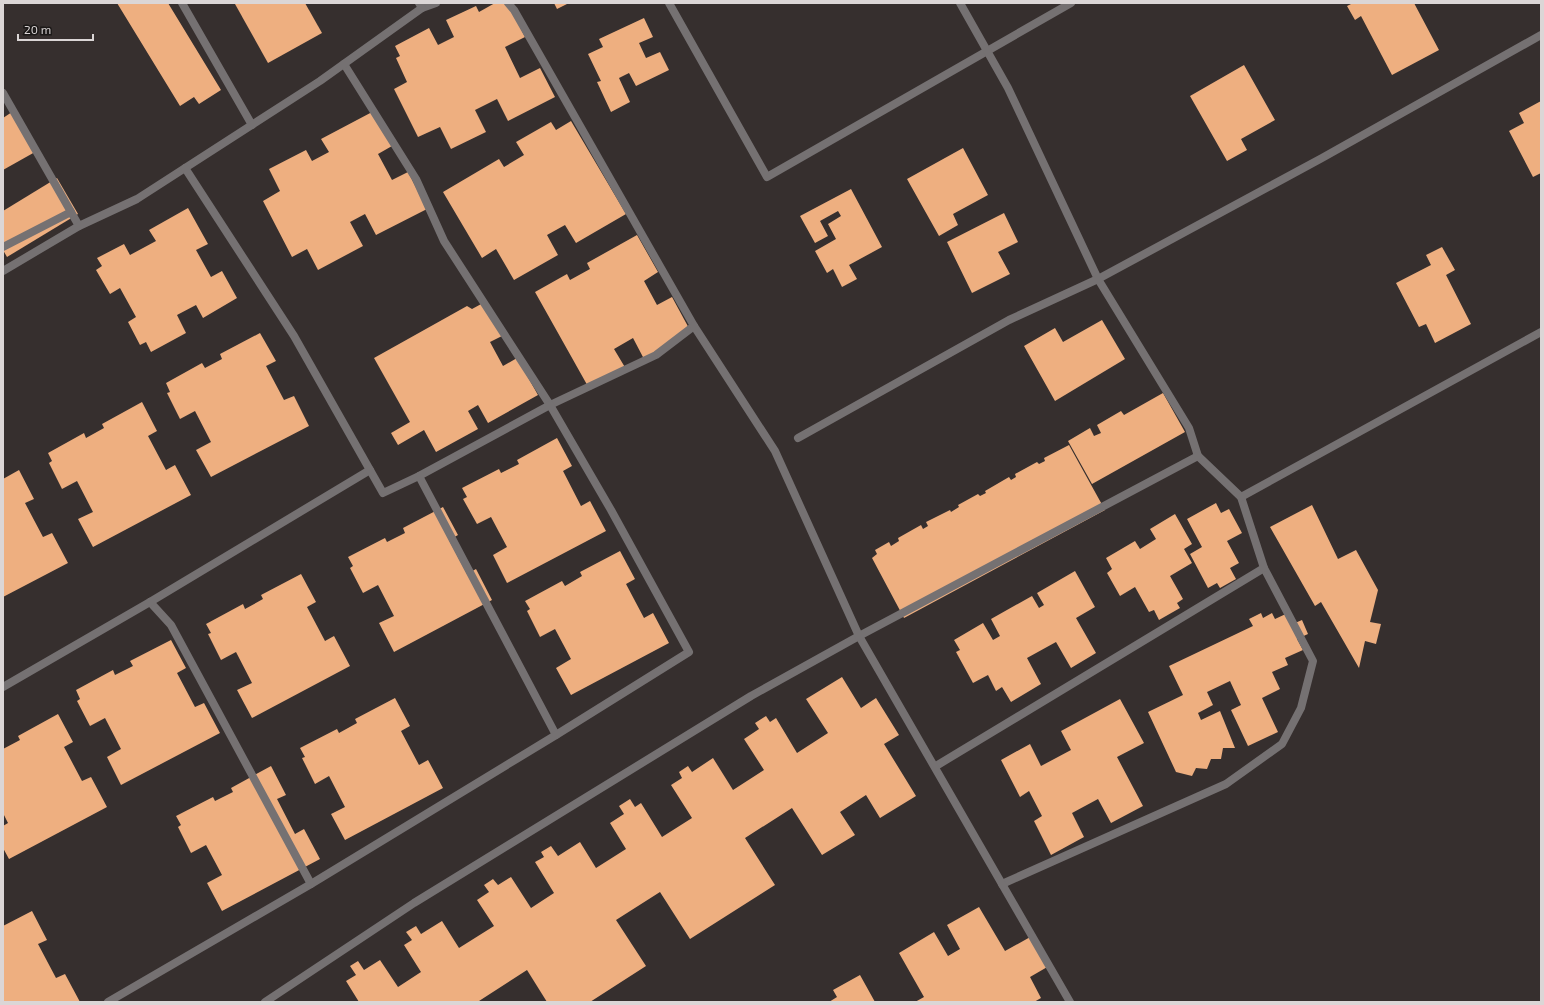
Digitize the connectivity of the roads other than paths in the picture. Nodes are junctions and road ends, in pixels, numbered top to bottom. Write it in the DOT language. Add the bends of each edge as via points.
graph roads {
  1 [pos="182,3"];
  2 [pos="436,3"];
  3 [pos="508,3"];
  4 [pos="669,3"];
  5 [pos="960,3"];
  6 [pos="1071,3"];
  7 [pos="421,5"];
  8 [pos="1541,35"];
  9 [pos="987,51"];
  10 [pos="344,64"];
  11 [pos="3,93"];
  12 [pos="252,125"];
  13 [pos="185,168"];
  14 [pos="71,212"];
  15 [pos="79,226"];
  16 [pos="3,247"];
  17 [pos="3,271"];
  18 [pos="1098,279"];
  19 [pos="694,326"];
  20 [pos="1541,332"];
  21 [pos="550,405"];
  22 [pos="798,438"];
  23 [pos="1198,456"];
  24 [pos="370,470"];
  25 [pos="419,476"];
  26 [pos="1241,497"];
  27 [pos="1264,568"];
  28 [pos="150,602"];
  29 [pos="859,636"];
  30 [pos="3,687"];
  31 [pos="556,735"];
  32 [pos="936,766"];
  33 [pos="311,884"];
  34 [pos="1002,884"];
  35 [pos="108,1002"];
  36 [pos="265,1002"];
  37 [pos="1070,1002"];
  1 -- 12 [label="street"];
  2 -- 7 [label="street"];
  3 -- 19 [label="street"];
  4 -- 9 [label="street" via="767,177"];
  5 -- 9 [label="street"];
  6 -- 9 [label="street"];
  7 -- 10 [label="street"];
  8 -- 18 [label="street" via="1322,158"];
  9 -- 18 [label="street" via="1008,88"];
  10 -- 12 [label="street"];
  10 -- 21 [label="street" via="416,179 444,241"];
  11 -- 14 [label="street"];
  12 -- 13 [label="street"];
  13 -- 15 [label="street" via="137,199"];
  13 -- 24 [label="street" via="294,336"];
  14 -- 15 [label="street"];
  14 -- 16 [label="street"];
  15 -- 17 [label="street"];
  18 -- 22 [label="street" via="1009,320"];
  18 -- 23 [label="street" via="1190,428"];
  19 -- 21 [label="street" via="656,355"];
  19 -- 29 [label="street" via="775,451"];
  20 -- 26 [label="street"];
  21 -- 25 [label="street"];
  21 -- 31 [label="street" via="689,652"];
  23 -- 26 [label="street"];
  23 -- 29 [label="street"];
  24 -- 25 [label="street" via="383,493"];
  24 -- 28 [label="street"];
  25 -- 31 [label="street"];
  26 -- 27 [label="street"];
  27 -- 32 [label="street"];
  27 -- 34 [label="street" via="1313,661 1301,708 1282,744 1226,784"];
  28 -- 30 [label="street"];
  28 -- 33 [label="street" via="171,626"];
  29 -- 32 [label="street"];
  29 -- 36 [label="street" via="751,696 414,903"];
  31 -- 33 [label="street"];
  32 -- 34 [label="street"];
  33 -- 35 [label="street"];
  34 -- 37 [label="street"];
}
